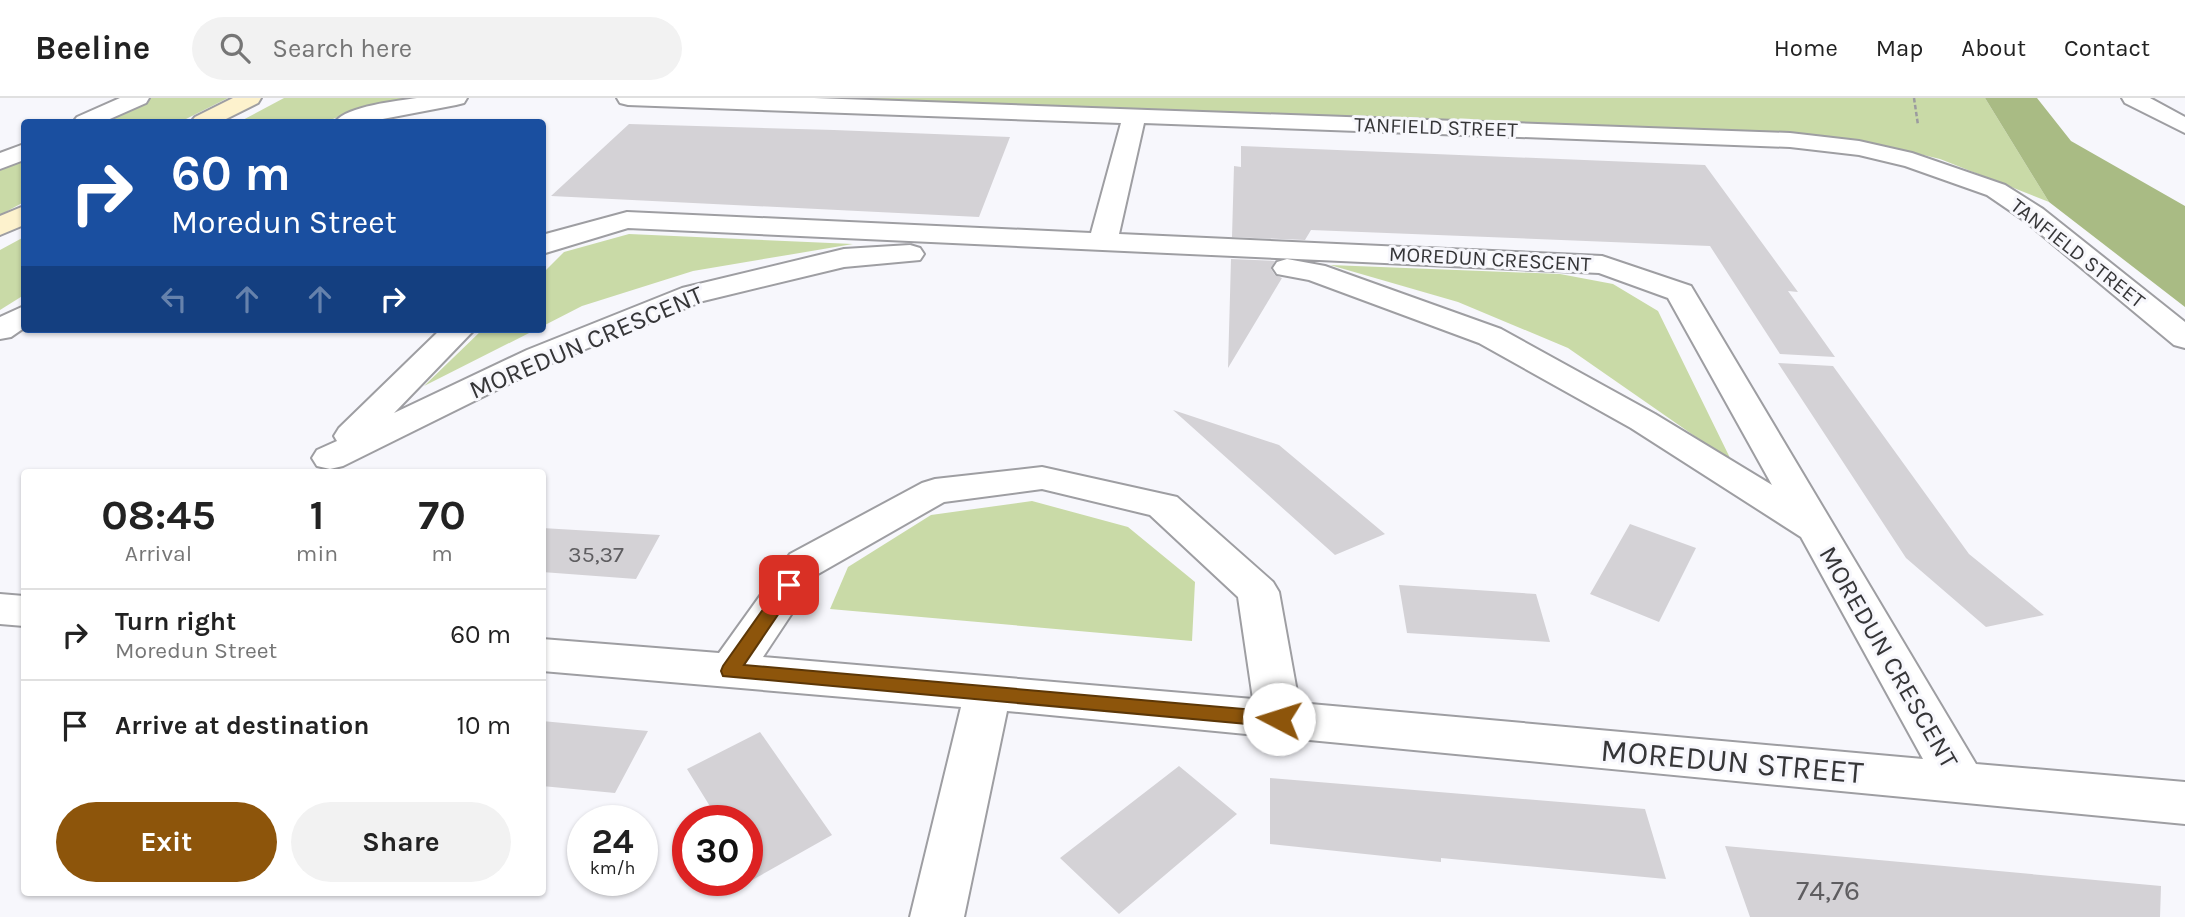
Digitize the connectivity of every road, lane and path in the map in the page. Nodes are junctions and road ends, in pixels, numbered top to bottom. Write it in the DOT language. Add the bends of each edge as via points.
graph roads {
  1 [pos="138,98"];
  2 [pos="250,98"];
  3 [pos="456,98"];
  4 [pos="628,98"];
  5 [pos="2133,98"];
  6 [pos="1134,116"];
  7 [pos="92,119"];
  8 [pos="209,119"];
  9 [pos="355,119"];
  10 [pos="2185,126"];
  11 [pos="21,152"];
  12 [pos="0,162"];
  13 [pos="21,216"];
  14 [pos="0,227"];
  15 [pos="1103,242"];
  16 [pos="546,243"];
  17 [pos="21,317"];
  18 [pos="0,330"];
  19 [pos="455,333"];
  20 [pos="2185,338"];
  21 [pos="323,465"];
  22 [pos="1817,531"];
  23 [pos="0,609"];
  24 [pos="21,611"];
  25 [pos="546,655"];
  26 [pos="730,671"];
  27 [pos="988,692"];
  28 [pos="1279,719"];
  29 [pos="1961,782"];
  30 [pos="2185,803"];
  31 [pos="937,917"];
  1 -- 7 [label="street"];
  2 -- 8 [label="main road"];
  3 -- 9 [label="street"];
  4 -- 6 [label="street, TANFIELD STREET"];
  5 -- 10 [label="street"];
  6 -- 15 [label="street"];
  6 -- 20 [label="street, TANFIELD STREET" via="1790,140 1859,148 1922,163 1996,190 2034,215"];
  11 -- 12 [label="street"];
  13 -- 14 [label="main road"];
  15 -- 16 [label="street, MOREDUN CRESCENT" via="627,220"];
  15 -- 21 [label="street, MOREDUN CRESCENT" via="844,258 693,294 538,357"];
  15 -- 22 [label="street, MOREDUN CRESCENT" via="1315,272 1490,336 1643,421"];
  15 -- 22 [label="street, MOREDUN CRESCENT" via="1602,265 1680,292"];
  17 -- 18 [label="street"];
  19 -- 21 [label="street, MOREDUN CRESCENT"];
  22 -- 29 [label="street, MOREDUN CRESCENT"];
  23 -- 24 [label="street"];
  25 -- 26 [label="street, MOREDUN STREET"];
  26 -- 27 [label="street, MOREDUN STREET"];
  26 -- 28 [label="street" via="804,564 934,491 1042,478 1163,506 1258,592"];
  27 -- 28 [label="street, MOREDUN STREET"];
  27 -- 31 [label="street"];
  28 -- 29 [label="street, MOREDUN STREET"];
  29 -- 30 [label="street, MOREDUN STREET"];
}
